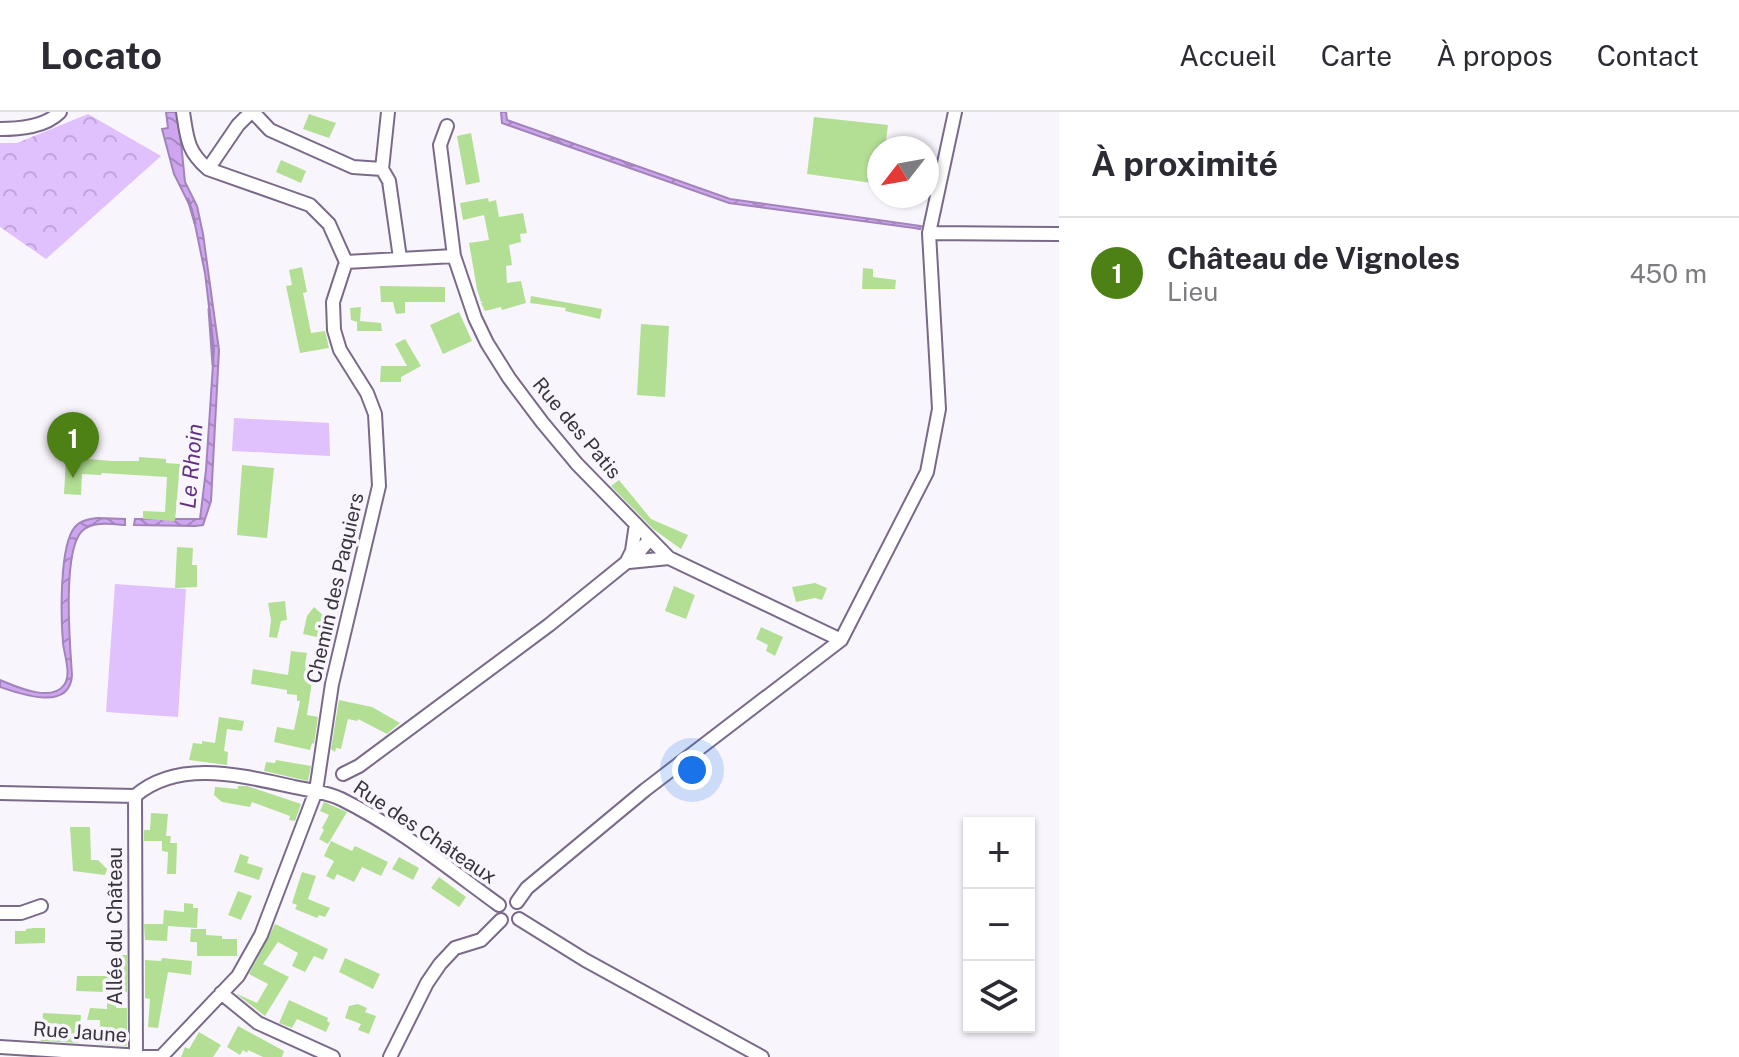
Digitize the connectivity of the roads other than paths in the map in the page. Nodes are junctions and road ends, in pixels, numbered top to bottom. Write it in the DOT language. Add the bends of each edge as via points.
graph roads {
  1 [pos="60,112"];
  2 [pos="183,112"];
  3 [pos="252,112"];
  4 [pos="388,112"];
  5 [pos="955,112"];
  6 [pos="447,126"];
  7 [pos="0,129"];
  8 [pos="208,169"];
  9 [pos="382,169"];
  10 [pos="929,233"];
  11 [pos="1059,234"];
  12 [pos="454,256"];
  13 [pos="400,258"];
  14 [pos="346,262"];
  15 [pos="636,524"];
  16 [pos="649,540"];
  17 [pos="669,558"];
  18 [pos="625,563"];
  19 [pos="841,640"];
  20 [pos="320,762"];
  21 [pos="343,774"];
  22 [pos="316,791"];
  23 [pos="0,793"];
  24 [pos="135,796"];
  25 [pos="338,797"];
  26 [pos="517,902"];
  27 [pos="499,905"];
  28 [pos="41,906"];
  29 [pos="0,913"];
  30 [pos="519,919"];
  31 [pos="501,920"];
  32 [pos="221,993"];
  33 [pos="6,1050"];
  34 [pos="136,1056"];
  35 [pos="159,1057"];
  36 [pos="333,1057"];
  37 [pos="390,1057"];
  38 [pos="762,1057"];
  1 -- 7 [label="street" via="19,129"];
  2 -- 8 [label="street" via="188,146"];
  3 -- 8 [label="street"];
  3 -- 9 [label="street" via="270,130 353,167"];
  4 -- 9 [label="street"];
  5 -- 10 [label="street"];
  6 -- 12 [label="street, Rue des Patis" via="440,145"];
  8 -- 14 [label="street" via="310,205 329,224"];
  9 -- 13 [label="street" via="389,181"];
  10 -- 11 [label="street"];
  10 -- 19 [label="street" via="939,409 927,472"];
  12 -- 13 [label="street"];
  12 -- 15 [label="street, Rue des Patis" via="475,318 509,378 577,464"];
  13 -- 14 [label="street"];
  14 -- 20 [label="street, Chemin des Paquiers" via="333,302 334,330 375,414 379,486 332,684"];
  15 -- 16 [label="street, Rue des Patis"];
  15 -- 18 [label="street"];
  16 -- 17 [label="street, Rue des Patis"];
  16 -- 18 [label="street"];
  17 -- 18 [label="street"];
  17 -- 19 [label="street, Rue des Patis"];
  18 -- 21 [label="street" via="549,625"];
  19 -- 26 [label="street" via="645,790"];
  20 -- 21 [label="street"];
  20 -- 22 [label="street, Chemin des Paquiers"];
  21 -- 25 [label="street"];
  22 -- 24 [label="street, Rue des Châteaux" via="199,773 171,776"];
  22 -- 25 [label="street, Rue des Châteaux"];
  22 -- 32 [label="street, Chemin des Paquiers" via="261,935 238,976"];
  23 -- 24 [label="street"];
  24 -- 34 [label="street, Allée du Château"];
  25 -- 27 [label="street, Rue des Châteaux"];
  26 -- 27 [label="street"];
  26 -- 30 [label="street"];
  27 -- 31 [label="street"];
  28 -- 29 [label="street"];
  30 -- 31 [label="street"];
  30 -- 38 [label="street"];
  31 -- 37 [label="street" via="481,940 455,948 440,964"];
  32 -- 35 [label="street, Chemin des Paquiers"];
  32 -- 36 [label="street" via="258,1023"];
  33 -- 34 [label="street, Rue Jaune"];
  34 -- 35 [label="street, Rue Jaune"];
}
